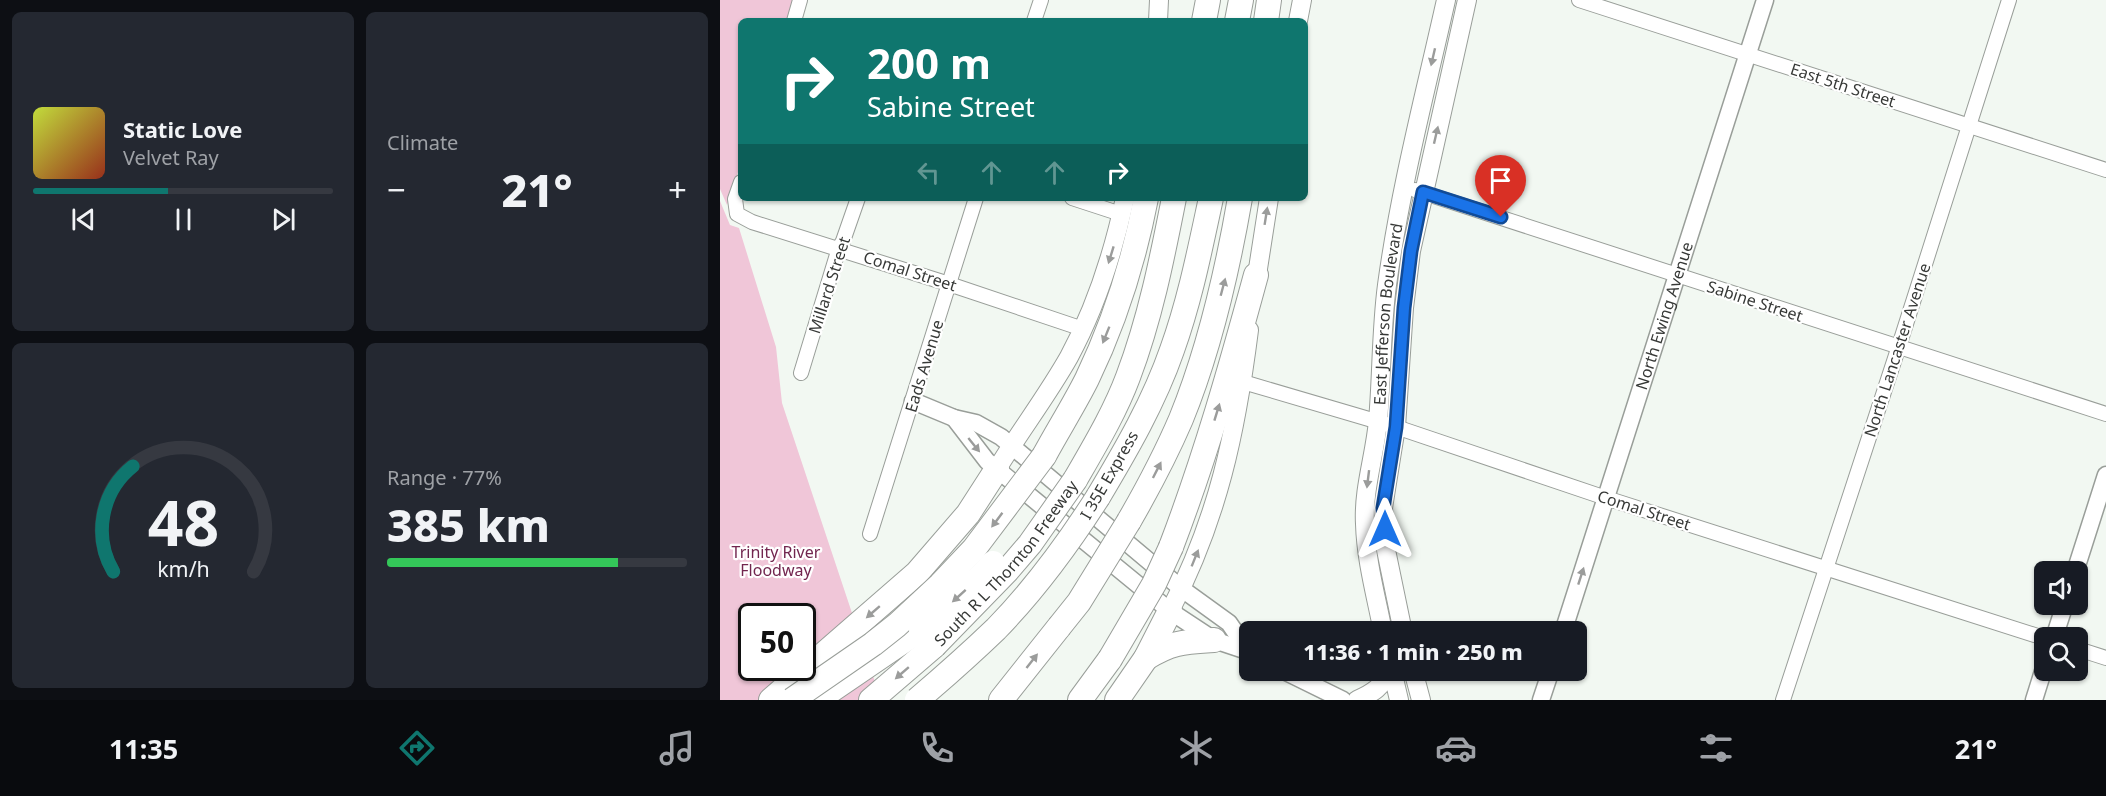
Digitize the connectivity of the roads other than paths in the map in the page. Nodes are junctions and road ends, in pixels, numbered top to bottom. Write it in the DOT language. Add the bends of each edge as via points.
graph roads {
  1 [pos="800,0"];
  2 [pos="1159,0"];
  3 [pos="1208,0"];
  4 [pos="1241,0"];
  5 [pos="1269,0"];
  6 [pos="1302,0"];
  7 [pos="1446,0"];
  8 [pos="1467,0"];
  9 [pos="1579,0"];
  10 [pos="1766,0"];
  11 [pos="2009,0"];
  12 [pos="1038,1"];
  13 [pos="795,18"];
  14 [pos="1035,18"];
  15 [pos="1158,18"];
  16 [pos="1205,18"];
  17 [pos="1238,18"];
  18 [pos="1266,18"];
  19 [pos="1299,18"];
  20 [pos="1748,55"];
  21 [pos="1968,125"];
  22 [pos="2106,170"];
  23 [pos="1404,188"];
  24 [pos="738,190"];
  25 [pos="1423,192"];
  26 [pos="857,201"];
  27 [pos="975,201"];
  28 [pos="1090,201"];
  29 [pos="1145,201"];
  30 [pos="1173,201"];
  31 [pos="1210,201"];
  32 [pos="1239,201"];
  33 [pos="1268,201"];
  34 [pos="1123,206"];
  35 [pos="839,248"];
  36 [pos="1256,275"];
  37 [pos="1677,275"];
  38 [pos="950,284"];
  39 [pos="1083,329"];
  40 [pos="1899,346"];
  41 [pos="801,373"];
  42 [pos="1243,382"];
  43 [pos="913,401"];
  44 [pos="2106,414"];
  45 [pos="954,418"];
  46 [pos="1378,422"];
  47 [pos="1396,427"];
  48 [pos="1011,446"];
  49 [pos="996,469"];
  50 [pos="1061,469"];
  51 [pos="2106,475"];
  52 [pos="1606,498"];
  53 [pos="870,534"];
  54 [pos="2079,561"];
  55 [pos="1826,568"];
  56 [pos="1182,589"];
  57 [pos="1170,611"];
  58 [pos="1381,621"];
  59 [pos="1401,621"];
  60 [pos="1567,621"];
  61 [pos="2034,635"];
  62 [pos="1239,638"];
  63 [pos="1214,640"];
  64 [pos="1239,649"];
  65 [pos="2088,652"];
  66 [pos="1146,658"];
  67 [pos="2106,658"];
  68 [pos="1304,681"];
  69 [pos="1385,681"];
  70 [pos="1393,681"];
  71 [pos="1416,681"];
  72 [pos="1547,681"];
  73 [pos="2040,681"];
  74 [pos="1003,698"];
  75 [pos="771,700"];
  76 [pos="792,700"];
  77 [pos="817,700"];
  78 [pos="871,700"];
  79 [pos="917,700"];
  80 [pos="1080,700"];
  81 [pos="1117,700"];
  82 [pos="1343,700"];
  83 [pos="1357,700"];
  84 [pos="1399,700"];
  85 [pos="1421,700"];
  86 [pos="1541,700"];
  87 [pos="1782,700"];
  88 [pos="2034,700"];
  1 -- 13 [label="street"];
  2 -- 15 [label="main road"];
  3 -- 16 [label="highway"];
  4 -- 17 [label="highway"];
  5 -- 18 [label="highway"];
  6 -- 19 [label="main road"];
  7 -- 23 [label="main road, East Jefferson Boulevard, one-way"];
  25 -- 8 [label="main road, East Jefferson Boulevard, one-way"];
  9 -- 20 [label="street, East 5th Street"];
  10 -- 20 [label="street, North Ewing Avenue"];
  11 -- 21 [label="street, North Lancaster Avenue"];
  12 -- 14 [label="street"];
  20 -- 21 [label="street, East 5th Street"];
  20 -- 37 [label="street, North Ewing Avenue"];
  21 -- 22 [label="street, East 5th Street"];
  21 -- 40 [label="street, North Lancaster Avenue"];
  23 -- 25 [label="street, Sabine Street"];
  23 -- 46 [label="main road, East Jefferson Boulevard" via="1387,286"];
  24 -- 35 [label="street, Comal Street" via="737,214"];
  25 -- 37 [label="street, Sabine Street"];
  25 -- 47 [label="main road, East Jefferson Boulevard" via="1404,308"];
  26 -- 35 [label="street, Millard Street"];
  27 -- 38 [label="street, Eads Avenue"];
  28 -- 34 [label="street"];
  29 -- 50 [label="highway, one-way" via="1127,278 1087,380"];
  30 -- 50 [label="highway" via="1147,321 1127,379 1117,400 1086,431"];
  31 -- 79 [label="highway, I 35E Express, bridge" via="1172,350 1115,469 1067,545 1020,602"];
  74 -- 32 [label="highway, one-way, bridge" via="1078,602 1157,471 1196,380 1229,262"];
  36 -- 33 [label="main road, one-way"];
  34 -- 39 [label="main road, one-way" via="1113,250"];
  35 -- 38 [label="street, Comal Street"];
  35 -- 41 [label="street, Millard Street"];
  36 -- 42 [label="main road"];
  80 -- 36 [label="highway, one-way, bridge" via="1110,659 1171,547 1224,390"];
  37 -- 40 [label="street, Sabine Street"];
  37 -- 52 [label="street, North Ewing Avenue"];
  38 -- 39 [label="street, Comal Street"];
  38 -- 43 [label="street, Eads Avenue"];
  39 -- 48 [label="main road" via="1048,392"];
  40 -- 44 [label="street, Sabine Street"];
  40 -- 55 [label="street, North Lancaster Avenue"];
  42 -- 46 [label="street, Comal Street"];
  56 -- 42 [label="main road, one-way" via="1216,502"];
  43 -- 45 [label="street"];
  43 -- 53 [label="street, Eads Avenue"];
  45 -- 48 [label="street" via="995,432"];
  45 -- 49 [label="street, one-way"];
  46 -- 47 [label="street, Comal Street"];
  46 -- 58 [label="main road, East Jefferson Boulevard, one-way" via="1365,523"];
  47 -- 52 [label="street, Comal Street"];
  47 -- 59 [label="main road, East Jefferson Boulevard" via="1383,508 1386,550"];
  48 -- 49 [label="main road"];
  48 -- 56 [label="street"];
  49 -- 57 [label="street"];
  49 -- 75 [label="highway, one-way" via="968,514 917,573"];
  50 -- 76 [label="highway, one-way, bridge" via="987,533 897,625"];
  50 -- 77 [label="highway, one-way, bridge" via="1029,521 979,578 921,629"];
  50 -- 78 [label="highway, South R L Thornton Freeway, one-way, bridge" via="1030,544 934,646"];
  51 -- 54 [label="street"];
  52 -- 55 [label="street, Comal Street"];
  60 -- 52 [label="street, North Ewing Avenue, one-way"];
  55 -- 61 [label="street, Comal Street"];
  55 -- 87 [label="street, North Lancaster Avenue"];
  56 -- 57 [label="main road"];
  56 -- 62 [label="street" via="1229,623"];
  57 -- 63 [label="street"];
  57 -- 66 [label="highway"];
  63 -- 64 [label="street"];
  63 -- 66 [label="highway" via="1179,642"];
  65 -- 67 [label="street"];
  66 -- 81 [label="highway"];
  68 -- 82 [label="street"];
  69 -- 83 [label="main road"];
  70 -- 84 [label="main road"];
  71 -- 85 [label="main road"];
  72 -- 86 [label="street"];
  73 -- 88 [label="street"];
}
